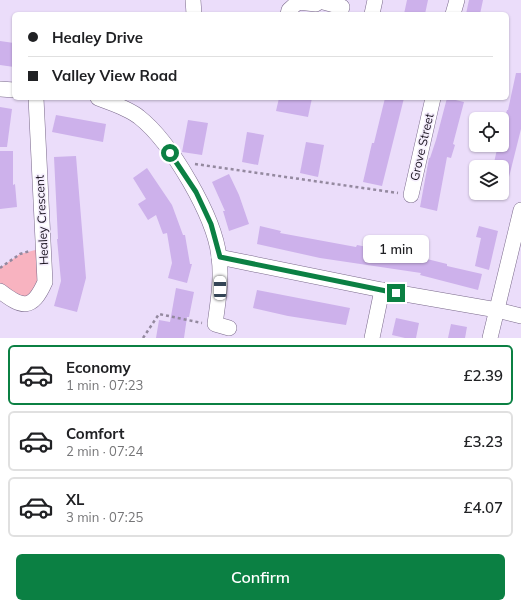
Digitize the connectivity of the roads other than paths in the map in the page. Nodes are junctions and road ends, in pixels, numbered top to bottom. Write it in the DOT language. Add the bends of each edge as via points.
graph roads {
  1 [pos="193,0"];
  2 [pos="316,0"];
  3 [pos="375,0"];
  4 [pos="457,0"];
  5 [pos="194,12"];
  6 [pos="288,12"];
  7 [pos="341,12"];
  8 [pos="372,12"];
  9 [pos="454,12"];
  10 [pos="0,89"];
  11 [pos="12,90"];
  12 [pos="36,100"];
  13 [pos="103,100"];
  14 [pos="434,100"];
  15 [pos="411,195"];
  16 [pos="521,210"];
  17 [pos="220,257"];
  18 [pos="382,290"];
  19 [pos="0,291"];
  20 [pos="497,310"];
  21 [pos="521,316"];
  22 [pos="229,328"];
  23 [pos="372,338"];
  24 [pos="490,338"];
  1 -- 5 [label="street"];
  2 -- 6 [label="street" via="316,4 298,2"];
  2 -- 7 [label="street" via="342,7"];
  3 -- 8 [label="street"];
  4 -- 9 [label="street"];
  10 -- 11 [label="street"];
  12 -- 19 [label="street, Healey Crescent" via="45,282 40,294 23,304 15,302"];
  13 -- 17 [label="street" via="139,116 157,135 196,192 211,224"];
  14 -- 15 [label="street, Grove Street"];
  16 -- 20 [label="street"];
  17 -- 18 [label="street"];
  17 -- 22 [label="street" via="220,288 215,324"];
  18 -- 20 [label="street"];
  18 -- 23 [label="street"];
  20 -- 21 [label="street"];
  20 -- 24 [label="street"];
}
